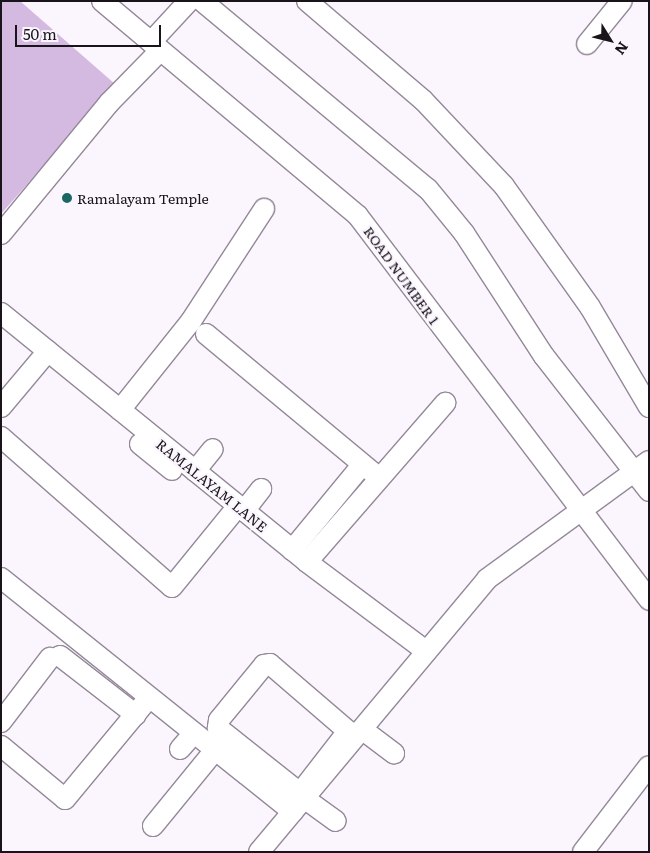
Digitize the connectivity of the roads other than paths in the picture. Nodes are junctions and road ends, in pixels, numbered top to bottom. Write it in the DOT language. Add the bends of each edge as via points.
graph roads {
  1 [pos="102,1"];
  2 [pos="189,1"];
  3 [pos="202,1"];
  4 [pos="307,1"];
  5 [pos="622,1"];
  6 [pos="586,44"];
  7 [pos="156,47"];
  8 [pos="264,209"];
  9 [pos="1,234"];
  10 [pos="1,314"];
  11 [pos="206,334"];
  12 [pos="48,351"];
  13 [pos="445,403"];
  14 [pos="1,407"];
  15 [pos="649,407"];
  16 [pos="120,410"];
  17 [pos="1,437"];
  18 [pos="140,444"];
  19 [pos="213,449"];
  20 [pos="168,458"];
  21 [pos="649,461"];
  22 [pos="362,465"];
  23 [pos="631,472"];
  24 [pos="196,477"];
  25 [pos="378,477"];
  26 [pos="261,489"];
  27 [pos="649,491"];
  28 [pos="238,511"];
  29 [pos="581,511"];
  30 [pos="300,556"];
  31 [pos="1,578"];
  32 [pos="649,600"];
  33 [pos="84,643"];
  34 [pos="426,651"];
  35 [pos="59,659"];
  36 [pos="149,698"];
  37 [pos="136,715"];
  38 [pos="1,722"];
  39 [pos="363,730"];
  40 [pos="194,733"];
  41 [pos="1,746"];
  42 [pos="180,750"];
  43 [pos="215,750"];
  44 [pos="394,753"];
  45 [pos="649,766"];
  46 [pos="264,778"];
  47 [pos="298,805"];
  48 [pos="336,821"];
  49 [pos="153,826"];
  50 [pos="259,852"];
  51 [pos="583,852"];
  1 -- 7 [label="street, ROAD NUMBER 1"];
  2 -- 7 [label="street"];
  3 -- 23 [label="street" via="428,189"];
  4 -- 15 [label="street" via="423,100 504,186 590,307"];
  5 -- 6 [label="street"];
  7 -- 9 [label="street"];
  7 -- 29 [label="street, ROAD NUMBER 1" via="358,216"];
  8 -- 16 [label="street" via="191,321"];
  10 -- 12 [label="street, RAMALAYAM LANE"];
  11 -- 22 [label="street"];
  12 -- 14 [label="street"];
  12 -- 16 [label="street, RAMALAYAM LANE"];
  13 -- 25 [label="street"];
  16 -- 20 [label="street, RAMALAYAM LANE"];
  17 -- 28 [label="street" via="172,587"];
  18 -- 20 [label="street"];
  19 -- 24 [label="street"];
  20 -- 24 [label="street, RAMALAYAM LANE"];
  21 -- 23 [label="street"];
  22 -- 25 [label="street"];
  22 -- 30 [label="street"];
  23 -- 27 [label="street"];
  23 -- 29 [label="street"];
  24 -- 28 [label="street, RAMALAYAM LANE"];
  25 -- 30 [label="street"];
  26 -- 28 [label="street"];
  28 -- 30 [label="street, RAMALAYAM LANE"];
  29 -- 32 [label="street, ROAD NUMBER 1"];
  29 -- 34 [label="street" via="487,579"];
  30 -- 34 [label="street, RAMALAYAM LANE"];
  31 -- 33 [label="street"];
  33 -- 35 [label="street"];
  33 -- 36 [label="street"];
  34 -- 39 [label="street"];
  35 -- 37 [label="street"];
  35 -- 38 [label="street"];
  36 -- 37 [label="street"];
  36 -- 40 [label="street"];
  37 -- 41 [label="street" via="65,799"];
  39 -- 44 [label="street"];
  39 -- 47 [label="street"];
  40 -- 42 [label="street"];
  40 -- 43 [label="street"];
  43 -- 46 [label="street"];
  43 -- 49 [label="street"];
  45 -- 51 [label="street"];
  46 -- 46 [label="street" via="217,724 264,665 270,664 348,731 300,793"];
  46 -- 47 [label="street"];
  47 -- 48 [label="street"];
  47 -- 50 [label="street"];
}
